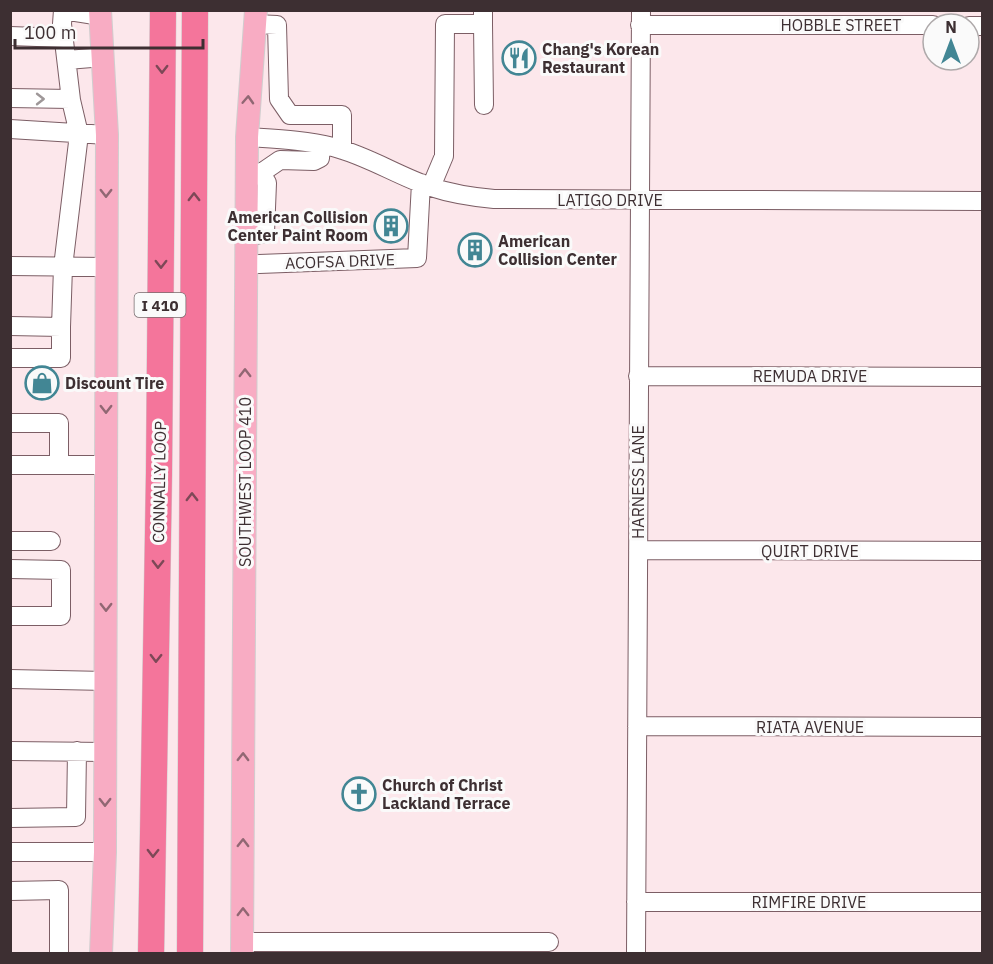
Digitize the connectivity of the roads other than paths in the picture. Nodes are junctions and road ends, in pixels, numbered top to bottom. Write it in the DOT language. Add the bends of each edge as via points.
graph roads {
  1 [pos="63,10"];
  2 [pos="163,10"];
  3 [pos="195,10"];
  4 [pos="100,13"];
  5 [pos="255,17"];
  6 [pos="483,17"];
  7 [pos="641,18"];
  8 [pos="921,25"];
  9 [pos="10,36"];
  10 [pos="64,38"];
  11 [pos="104,57"];
  12 [pos="67,60"];
  13 [pos="10,98"];
  14 [pos="70,99"];
  15 [pos="484,105"];
  16 [pos="290,115"];
  17 [pos="10,129"];
  18 [pos="79,134"];
  19 [pos="106,135"];
  20 [pos="247,137"];
  21 [pos="290,139"];
  22 [pos="321,145"];
  23 [pos="342,150"];
  24 [pos="289,160"];
  25 [pos="254,173"];
  26 [pos="426,185"];
  27 [pos="640,200"];
  28 [pos="982,201"];
  29 [pos="259,264"];
  30 [pos="10,266"];
  31 [pos="63,267"];
  32 [pos="106,267"];
  33 [pos="10,326"];
  34 [pos="62,327"];
  35 [pos="10,358"];
  36 [pos="638,376"];
  37 [pos="982,377"];
  38 [pos="10,423"];
  39 [pos="59,464"];
  40 [pos="10,465"];
  41 [pos="106,465"];
  42 [pos="10,541"];
  43 [pos="51,541"];
  44 [pos="638,550"];
  45 [pos="982,551"];
  46 [pos="10,569"];
  47 [pos="10,616"];
  48 [pos="10,679"];
  49 [pos="106,681"];
  50 [pos="637,726"];
  51 [pos="982,727"];
  52 [pos="10,751"];
  53 [pos="77,752"];
  54 [pos="106,752"];
  55 [pos="10,818"];
  56 [pos="10,852"];
  57 [pos="105,852"];
  58 [pos="10,891"];
  59 [pos="636,902"];
  60 [pos="982,902"];
  61 [pos="549,942"];
  62 [pos="242,948"];
  63 [pos="425,948"];
  64 [pos="59,954"];
  65 [pos="101,954"];
  66 [pos="151,954"];
  67 [pos="190,954"];
  68 [pos="636,954"];
  1 -- 4 [label="street"];
  1 -- 10 [label="street"];
  2 -- 66 [label="highway, CONNALLY LOOP / I 410, one-way"];
  67 -- 3 [label="highway, CONNALLY LOOP / I 410, one-way"];
  4 -- 11 [label="main road"];
  5 -- 16 [label="street" via="277,25 279,99"];
  20 -- 5 [label="main road, SOUTHWEST LOOP 410, one-way"];
  6 -- 15 [label="street"];
  6 -- 26 [label="street" via="445,24 444,156"];
  7 -- 8 [label="street, HOBBLE STREET"];
  7 -- 27 [label="street, HARNESS LANE"];
  9 -- 10 [label="street"];
  10 -- 12 [label="street"];
  11 -- 12 [label="street"];
  11 -- 19 [label="main road"];
  12 -- 14 [label="street"];
  13 -- 14 [label="street, one-way"];
  14 -- 18 [label="street"];
  16 -- 21 [label="street"];
  16 -- 23 [label="street" via="342,115"];
  17 -- 18 [label="street"];
  18 -- 19 [label="street"];
  18 -- 31 [label="street"];
  19 -- 32 [label="main road, one-way"];
  20 -- 21 [label="street, LATIGO DRIVE"];
  20 -- 25 [label="main road, SOUTHWEST LOOP 410"];
  21 -- 22 [label="street, LATIGO DRIVE"];
  21 -- 24 [label="street"];
  22 -- 23 [label="street, LATIGO DRIVE"];
  22 -- 24 [label="street" via="320,158 314,161"];
  23 -- 26 [label="street, LATIGO DRIVE"];
  24 -- 25 [label="street" via="280,160"];
  62 -- 25 [label="main road, SOUTHWEST LOOP 410, one-way" via="246,237"];
  26 -- 27 [label="street, LATIGO DRIVE" via="464,196 494,199"];
  26 -- 29 [label="street, ACOFSA DRIVE" via="417,258"];
  27 -- 28 [label="street, LATIGO DRIVE"];
  27 -- 36 [label="street, HARNESS LANE"];
  30 -- 31 [label="street"];
  31 -- 32 [label="street"];
  31 -- 34 [label="street"];
  32 -- 41 [label="main road, one-way"];
  33 -- 34 [label="street"];
  34 -- 35 [label="street" via="61,358"];
  36 -- 37 [label="street, REMUDA DRIVE"];
  36 -- 44 [label="street, HARNESS LANE"];
  38 -- 39 [label="street" via="59,423"];
  39 -- 40 [label="street"];
  39 -- 41 [label="street"];
  41 -- 49 [label="main road, one-way"];
  42 -- 43 [label="street"];
  44 -- 45 [label="street, QUIRT DRIVE"];
  44 -- 50 [label="street, HARNESS LANE"];
  46 -- 47 [label="street" via="61,570 61,616"];
  48 -- 49 [label="street"];
  49 -- 54 [label="main road"];
  50 -- 51 [label="street, RIATA AVENUE"];
  50 -- 59 [label="street, HARNESS LANE"];
  52 -- 53 [label="street"];
  53 -- 54 [label="street"];
  53 -- 55 [label="street" via="76,817"];
  54 -- 57 [label="main road, one-way"];
  56 -- 57 [label="street"];
  57 -- 65 [label="main road"];
  58 -- 64 [label="street" via="59,890"];
  59 -- 60 [label="street, RIMFIRE DRIVE"];
  59 -- 68 [label="street, HARNESS LANE"];
  61 -- 63 [label="street"];
  62 -- 63 [label="street"];
}
